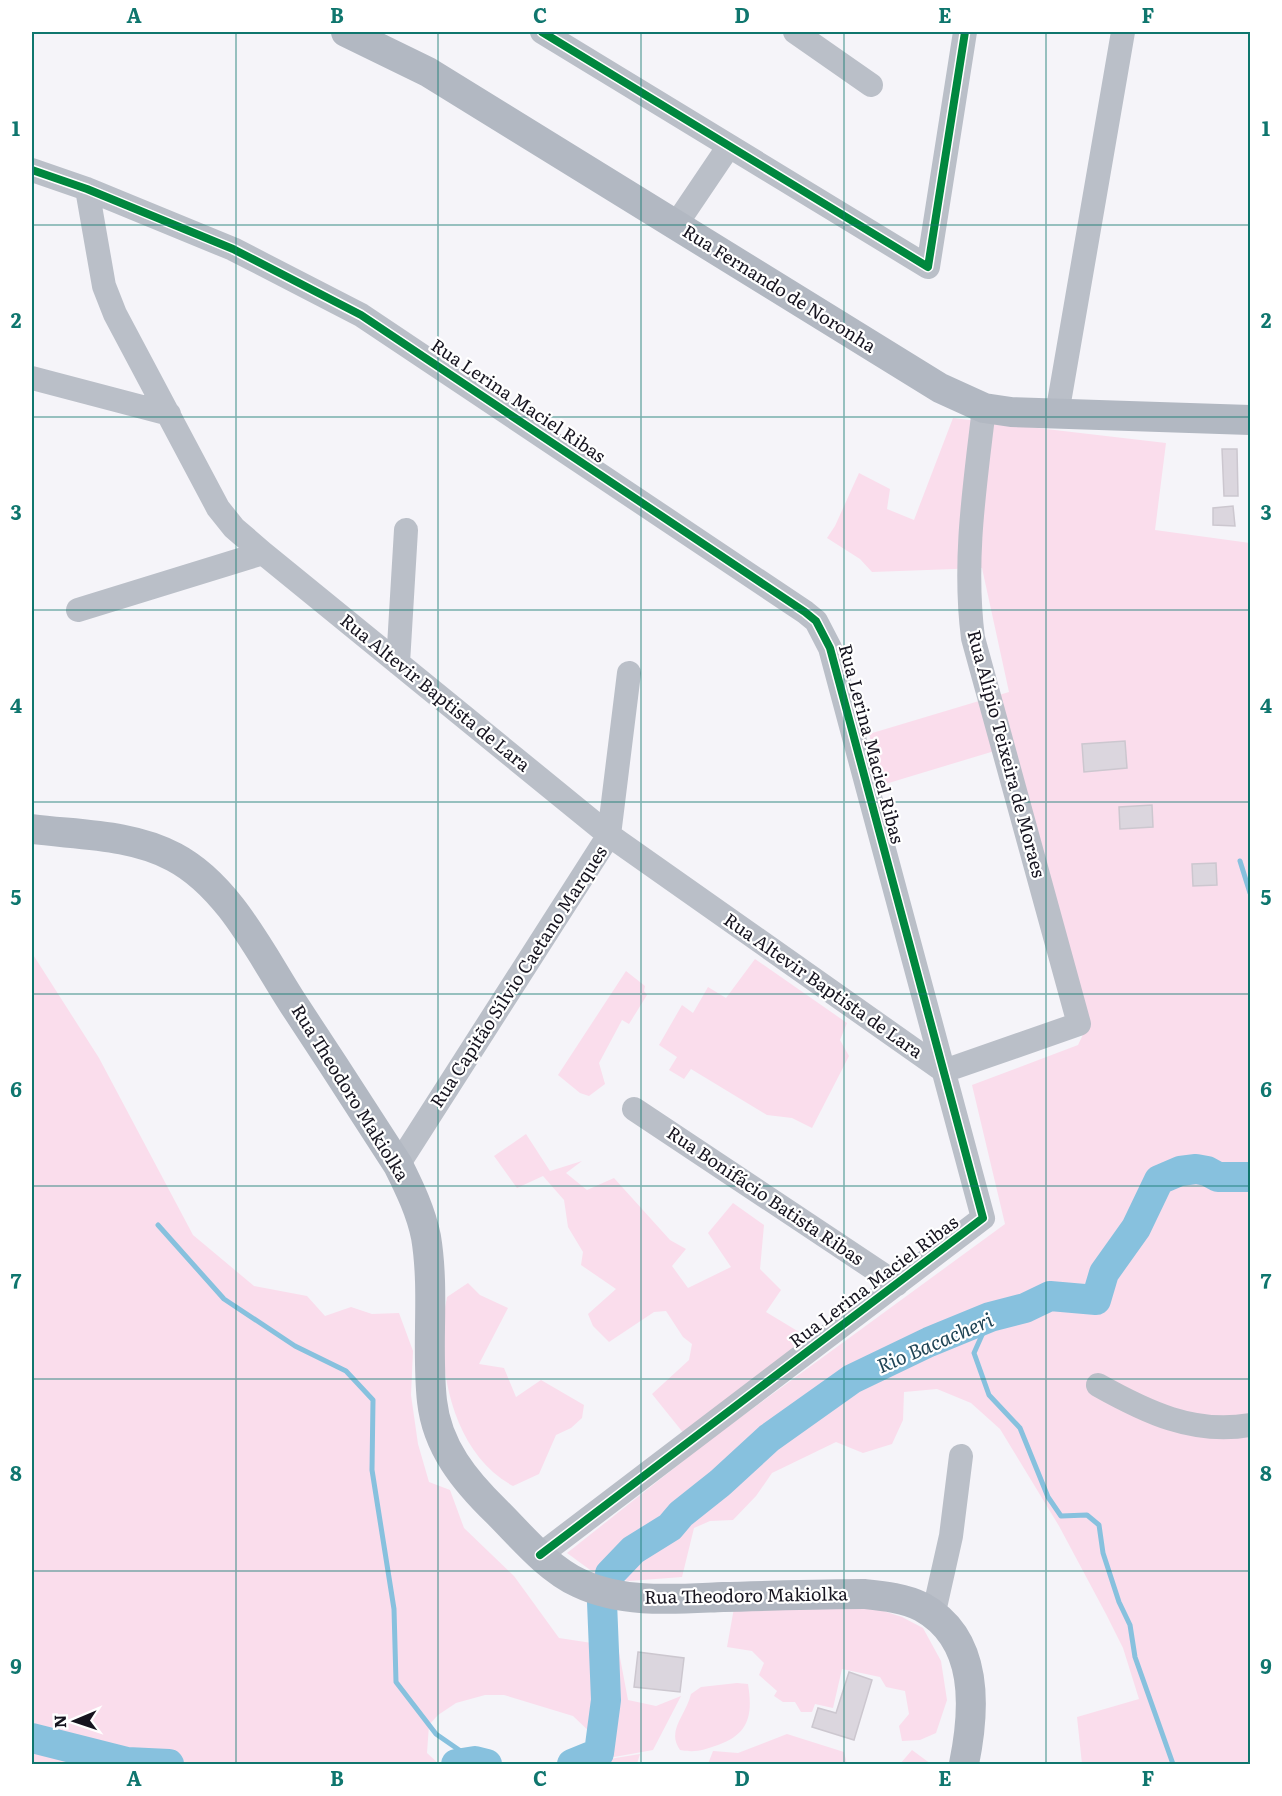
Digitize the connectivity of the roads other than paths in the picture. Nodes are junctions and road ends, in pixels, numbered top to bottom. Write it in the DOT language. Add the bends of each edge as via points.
graph roads {
  1 [pos="346,32"];
  2 [pos="542,32"];
  3 [pos="795,32"];
  4 [pos="965,32"];
  5 [pos="1123,32"];
  6 [pos="871,85"];
  7 [pos="723,142"];
  8 [pos="32,170"];
  9 [pos="87,189"];
  10 [pos="670,222"];
  11 [pos="32,378"];
  12 [pos="984,408"];
  13 [pos="169,414"];
  14 [pos="1057,414"];
  15 [pos="1251,420"];
  16 [pos="406,530"];
  17 [pos="263,553"];
  18 [pos="78,610"];
  19 [pos="398,663"];
  20 [pos="629,674"];
  21 [pos="32,830"];
  22 [pos="609,835"];
  23 [pos="944,1071"];
  24 [pos="634,1109"];
  25 [pos="398,1165"];
  26 [pos="897,1284"];
  27 [pos="1098,1385"];
  28 [pos="1251,1425"];
  29 [pos="961,1456"];
  30 [pos="540,1555"];
  31 [pos="933,1616"];
  32 [pos="964,1764"];
  1 -- 10 [label="main road, Rua Fernando de Noronha" via="428,72"];
  2 -- 7 [label="street"];
  3 -- 6 [label="street"];
  4 -- 7 [label="street" via="928,267"];
  5 -- 14 [label="street"];
  7 -- 10 [label="street"];
  8 -- 9 [label="street, Rua Lerina Maciel Ribas"];
  9 -- 13 [label="street, Rua Altevir Baptista de Lara" via="109,300"];
  9 -- 23 [label="street, Rua Lerina Maciel Ribas" via="233,249 361,315 816,621 830,648"];
  10 -- 12 [label="main road, Rua Fernando de Noronha" via="940,388"];
  11 -- 13 [label="street"];
  12 -- 14 [label="main road, Rua Fernando de Noronha"];
  12 -- 23 [label="street, Rua Alípio Teixeira de Moraes" via="968,562 973,638 1079,1024"];
  13 -- 17 [label="street, Rua Altevir Baptista de Lara" via="225,519"];
  14 -- 15 [label="main road, Rua Fernando de Noronha"];
  16 -- 19 [label="street"];
  17 -- 18 [label="street"];
  17 -- 19 [label="street, Rua Altevir Baptista de Lara"];
  19 -- 22 [label="street, Rua Altevir Baptista de Lara"];
  20 -- 22 [label="street, Rua Capitão Sílvio Caetano Marques"];
  21 -- 25 [label="main road, Rua Theodoro Makiolka" via="131,842 165,853 196,871 239,921"];
  22 -- 23 [label="street, Rua Altevir Baptista de Lara"];
  22 -- 25 [label="street, Rua Capitão Sílvio Caetano Marques"];
  23 -- 26 [label="street, Rua Lerina Maciel Ribas" via="983,1218"];
  24 -- 26 [label="street, Rua Bonifácio Batista Ribas"];
  25 -- 30 [label="main road, Rua Theodoro Makiolka" via="420,1213 426,1238 432,1403 443,1442 466,1480"];
  26 -- 30 [label="street, Rua Lerina Maciel Ribas"];
  27 -- 28 [label="street" via="1139,1408 1179,1422 1206,1427"];
  29 -- 31 [label="street" via="951,1536"];
  30 -- 31 [label="main road, Rua Theodoro Makiolka" via="580,1584 620,1595 660,1599 864,1594 910,1602"];
  31 -- 32 [label="main road, Rua Theodoro Makiolka" via="957,1643 971,1683 971,1722"];
}
